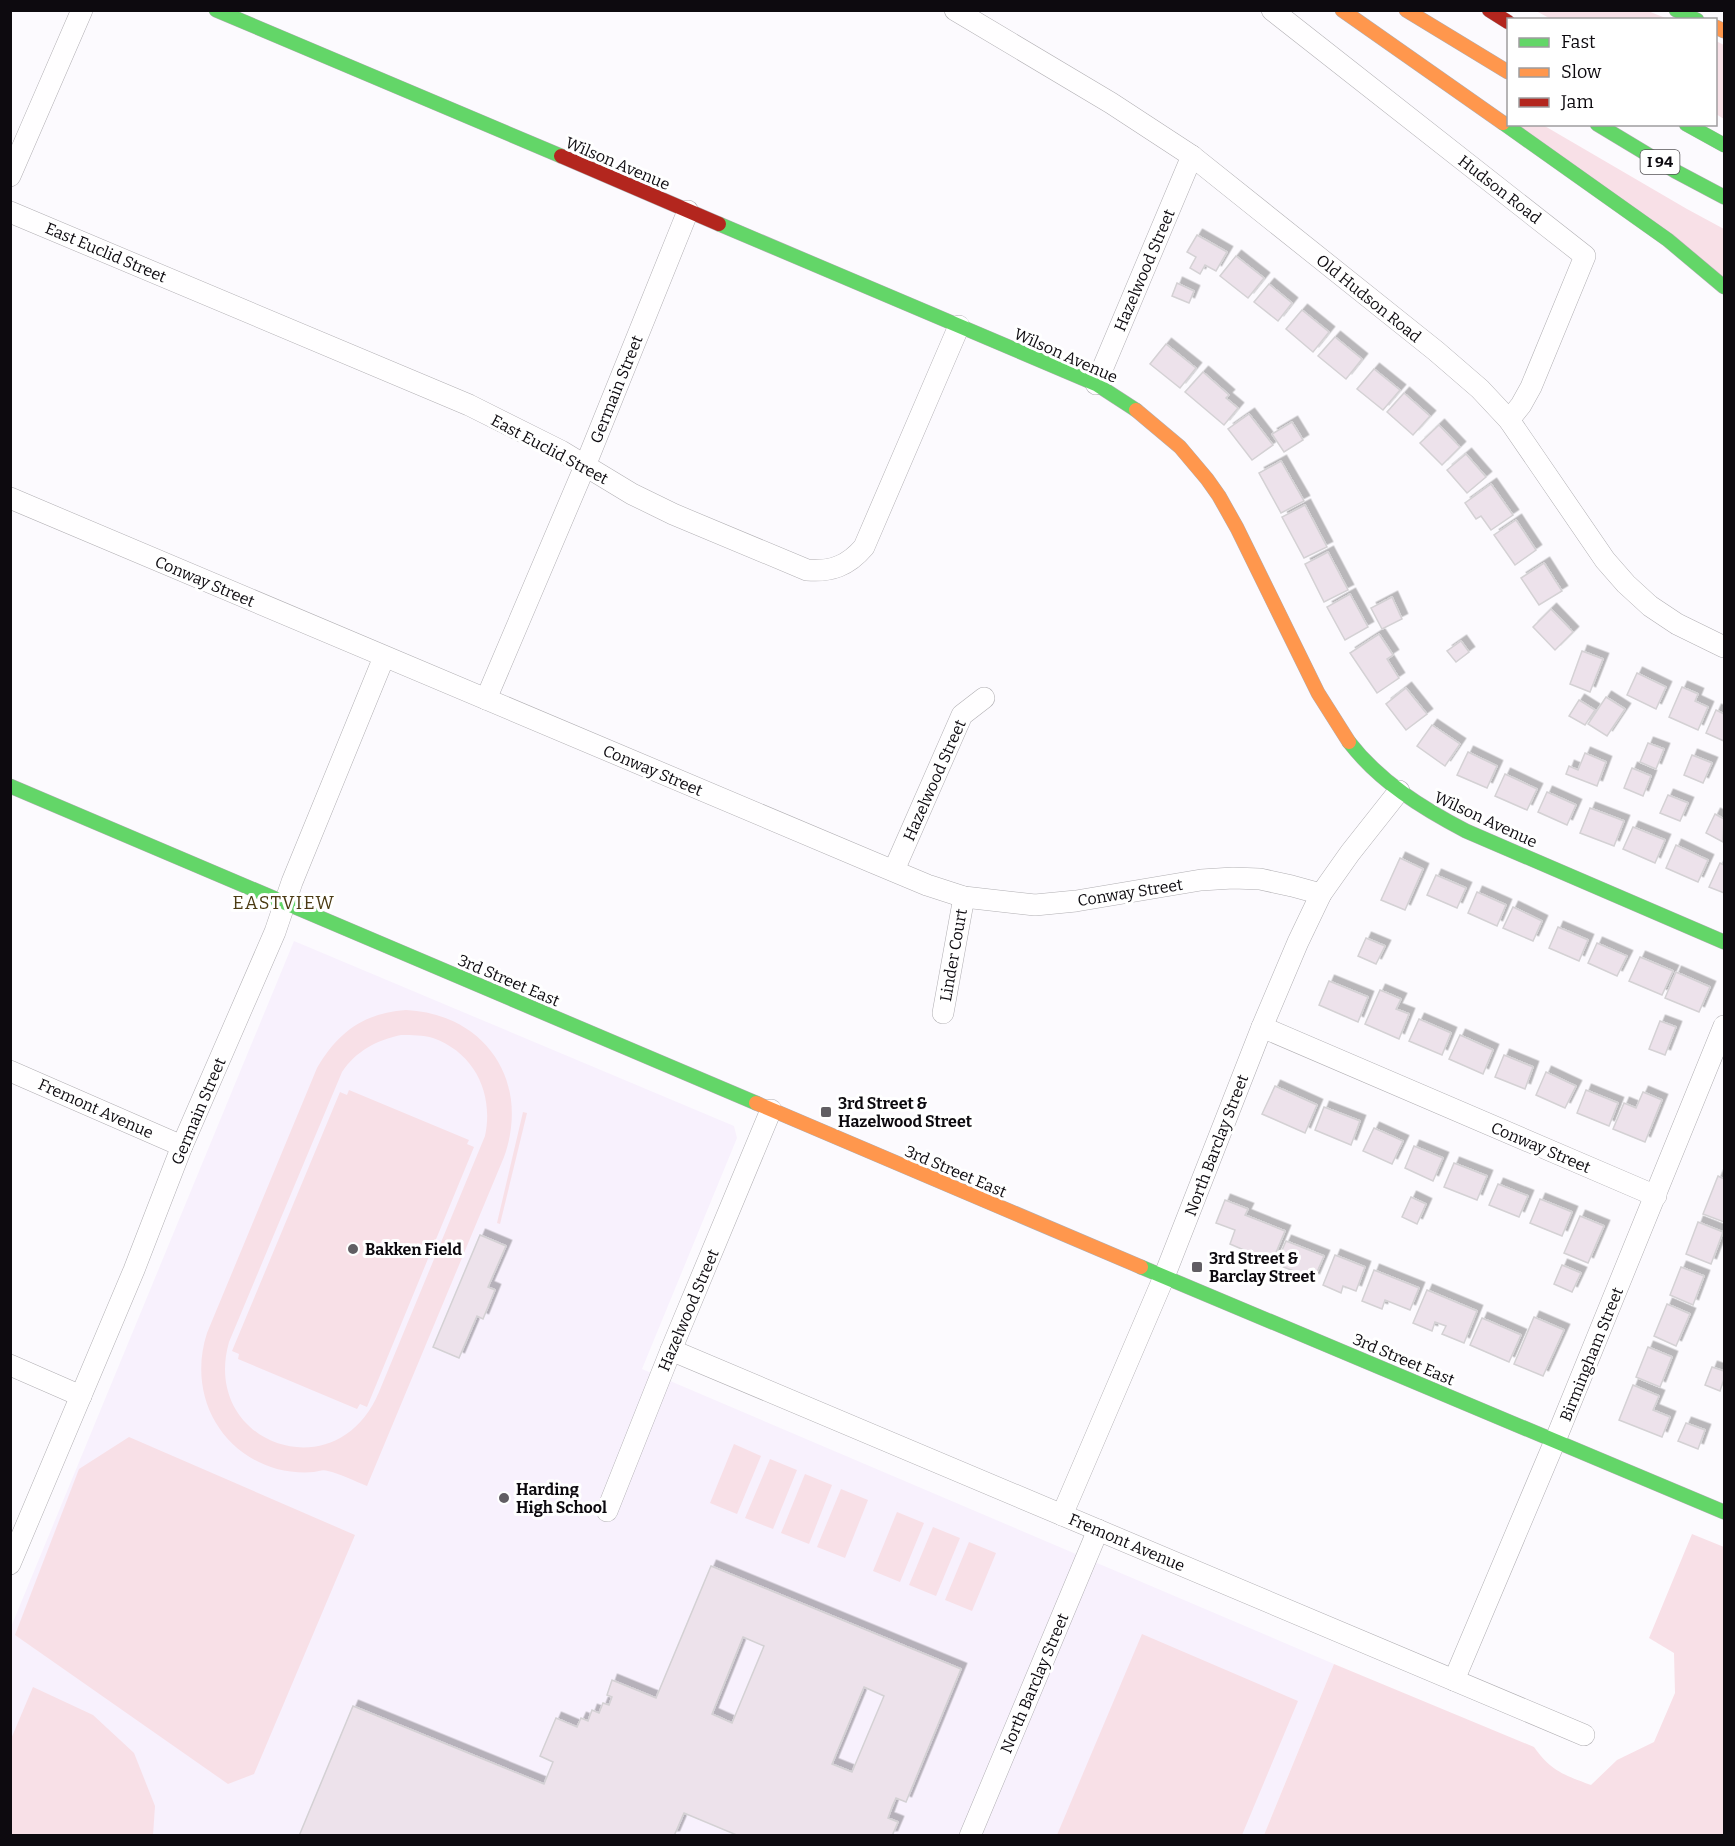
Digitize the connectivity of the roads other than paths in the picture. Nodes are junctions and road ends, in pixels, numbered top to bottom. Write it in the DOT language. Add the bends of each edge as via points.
graph roads {
  1 [pos="82,10"];
  2 [pos="216,10"];
  3 [pos="955,10"];
  4 [pos="1272,10"];
  5 [pos="1342,10"];
  6 [pos="1406,10"];
  7 [pos="1489,10"];
  8 [pos="1676,10"];
  9 [pos="1693,18"];
  10 [pos="1507,21"];
  11 [pos="1507,71"];
  12 [pos="1507,125"];
  13 [pos="1508,126"];
  14 [pos="1600,126"];
  15 [pos="1690,126"];
  16 [pos="1725,145"];
  17 [pos="1192,156"];
  18 [pos="10,176"];
  19 [pos="1725,197"];
  20 [pos="688,211"];
  21 [pos="10,212"];
  22 [pos="1725,287"];
  23 [pos="958,326"];
  24 [pos="1096,384"];
  25 [pos="1509,420"];
  26 [pos="585,466"];
  27 [pos="10,498"];
  28 [pos="1725,647"];
  29 [pos="384,657"];
  30 [pos="984,698"];
  31 [pos="486,699"];
  32 [pos="10,786"];
  33 [pos="1399,791"];
  34 [pos="894,870"];
  35 [pos="1321,894"];
  36 [pos="964,897"];
  37 [pos="284,903"];
  38 [pos="1725,942"];
  39 [pos="943,1013"];
  40 [pos="1725,1026"];
  41 [pos="1262,1027"];
  42 [pos="10,1071"];
  43 [pos="771,1110"];
  44 [pos="182,1146"];
  45 [pos="1656,1196"];
  46 [pos="1164,1277"];
  47 [pos="671,1350"];
  48 [pos="10,1365"];
  49 [pos="81,1396"];
  50 [pos="1555,1441"];
  51 [pos="607,1510"];
  52 [pos="1725,1512"];
  53 [pos="1062,1515"];
  54 [pos="1098,1530"];
  55 [pos="10,1564"];
  56 [pos="1454,1680"];
  57 [pos="1584,1735"];
  58 [pos="970,1836"];
  1 -- 18 [label="street"];
  2 -- 20 [label="main road, Wilson Avenue"];
  3 -- 17 [label="street, Old Hudson Road"];
  4 -- 25 [label="street, Hudson Road" via="1586,256 1531,387"];
  5 -- 12 [label="main road"];
  6 -- 11 [label="main road"];
  7 -- 10 [label="main road"];
  8 -- 9 [label="main road"];
  13 -- 22 [label="main road" via="1668,240"];
  14 -- 19 [label="main road, I 94"];
  15 -- 16 [label="main road"];
  17 -- 24 [label="street, Hazelwood Street"];
  17 -- 25 [label="street, Old Hudson Road" via="1436,351"];
  20 -- 23 [label="main road, Wilson Avenue"];
  20 -- 26 [label="street, Germain Street"];
  21 -- 26 [label="street, East Euclid Street" via="469,405"];
  23 -- 24 [label="main road, Wilson Avenue"];
  23 -- 26 [label="street, East Euclid Street" via="870,536 845,565 820,571 796,566 673,514"];
  24 -- 33 [label="main road, Wilson Avenue" via="1137,409 1196,464 1236,525 1333,721 1374,770"];
  25 -- 28 [label="street, Old Hudson Road" via="1605,560 1626,584 1677,624"];
  26 -- 31 [label="street, Germain Street"];
  27 -- 29 [label="street, Conway Street"];
  29 -- 31 [label="street, Conway Street"];
  29 -- 37 [label="street, Germain Street"];
  30 -- 34 [label="street, Hazelwood Street" via="962,715"];
  31 -- 34 [label="street, Conway Street"];
  32 -- 37 [label="main road, 3rd Street East"];
  33 -- 35 [label="street, North Barclay Street"];
  33 -- 38 [label="main road, Wilson Avenue" via="1466,831"];
  34 -- 36 [label="street, Conway Street"];
  35 -- 36 [label="street, Conway Street" via="1260,879 1233,878 1035,905"];
  35 -- 41 [label="street, North Barclay Street"];
  36 -- 39 [label="street, Linder Court"];
  37 -- 43 [label="main road, 3rd Street East"];
  37 -- 44 [label="street, Germain Street"];
  40 -- 45 [label="street, Birmingham Street"];
  41 -- 45 [label="street, Conway Street"];
  41 -- 46 [label="street, North Barclay Street"];
  42 -- 44 [label="street, Fremont Avenue"];
  43 -- 46 [label="main road, 3rd Street East"];
  43 -- 47 [label="street, Hazelwood Street"];
  44 -- 49 [label="street, Germain Street"];
  45 -- 50 [label="street, Birmingham Street"];
  46 -- 50 [label="main road, 3rd Street East"];
  46 -- 53 [label="street, North Barclay Street"];
  47 -- 51 [label="street, Hazelwood Street"];
  47 -- 53 [label="street, Fremont Avenue"];
  48 -- 49 [label="street"];
  49 -- 55 [label="street, Germain Street"];
  50 -- 52 [label="main road, 3rd Street East"];
  50 -- 56 [label="street, Birmingham Street"];
  53 -- 54 [label="street, Fremont Avenue"];
  54 -- 56 [label="street, Fremont Avenue"];
  54 -- 58 [label="street, North Barclay Street"];
  56 -- 57 [label="street, Fremont Avenue"];
}
